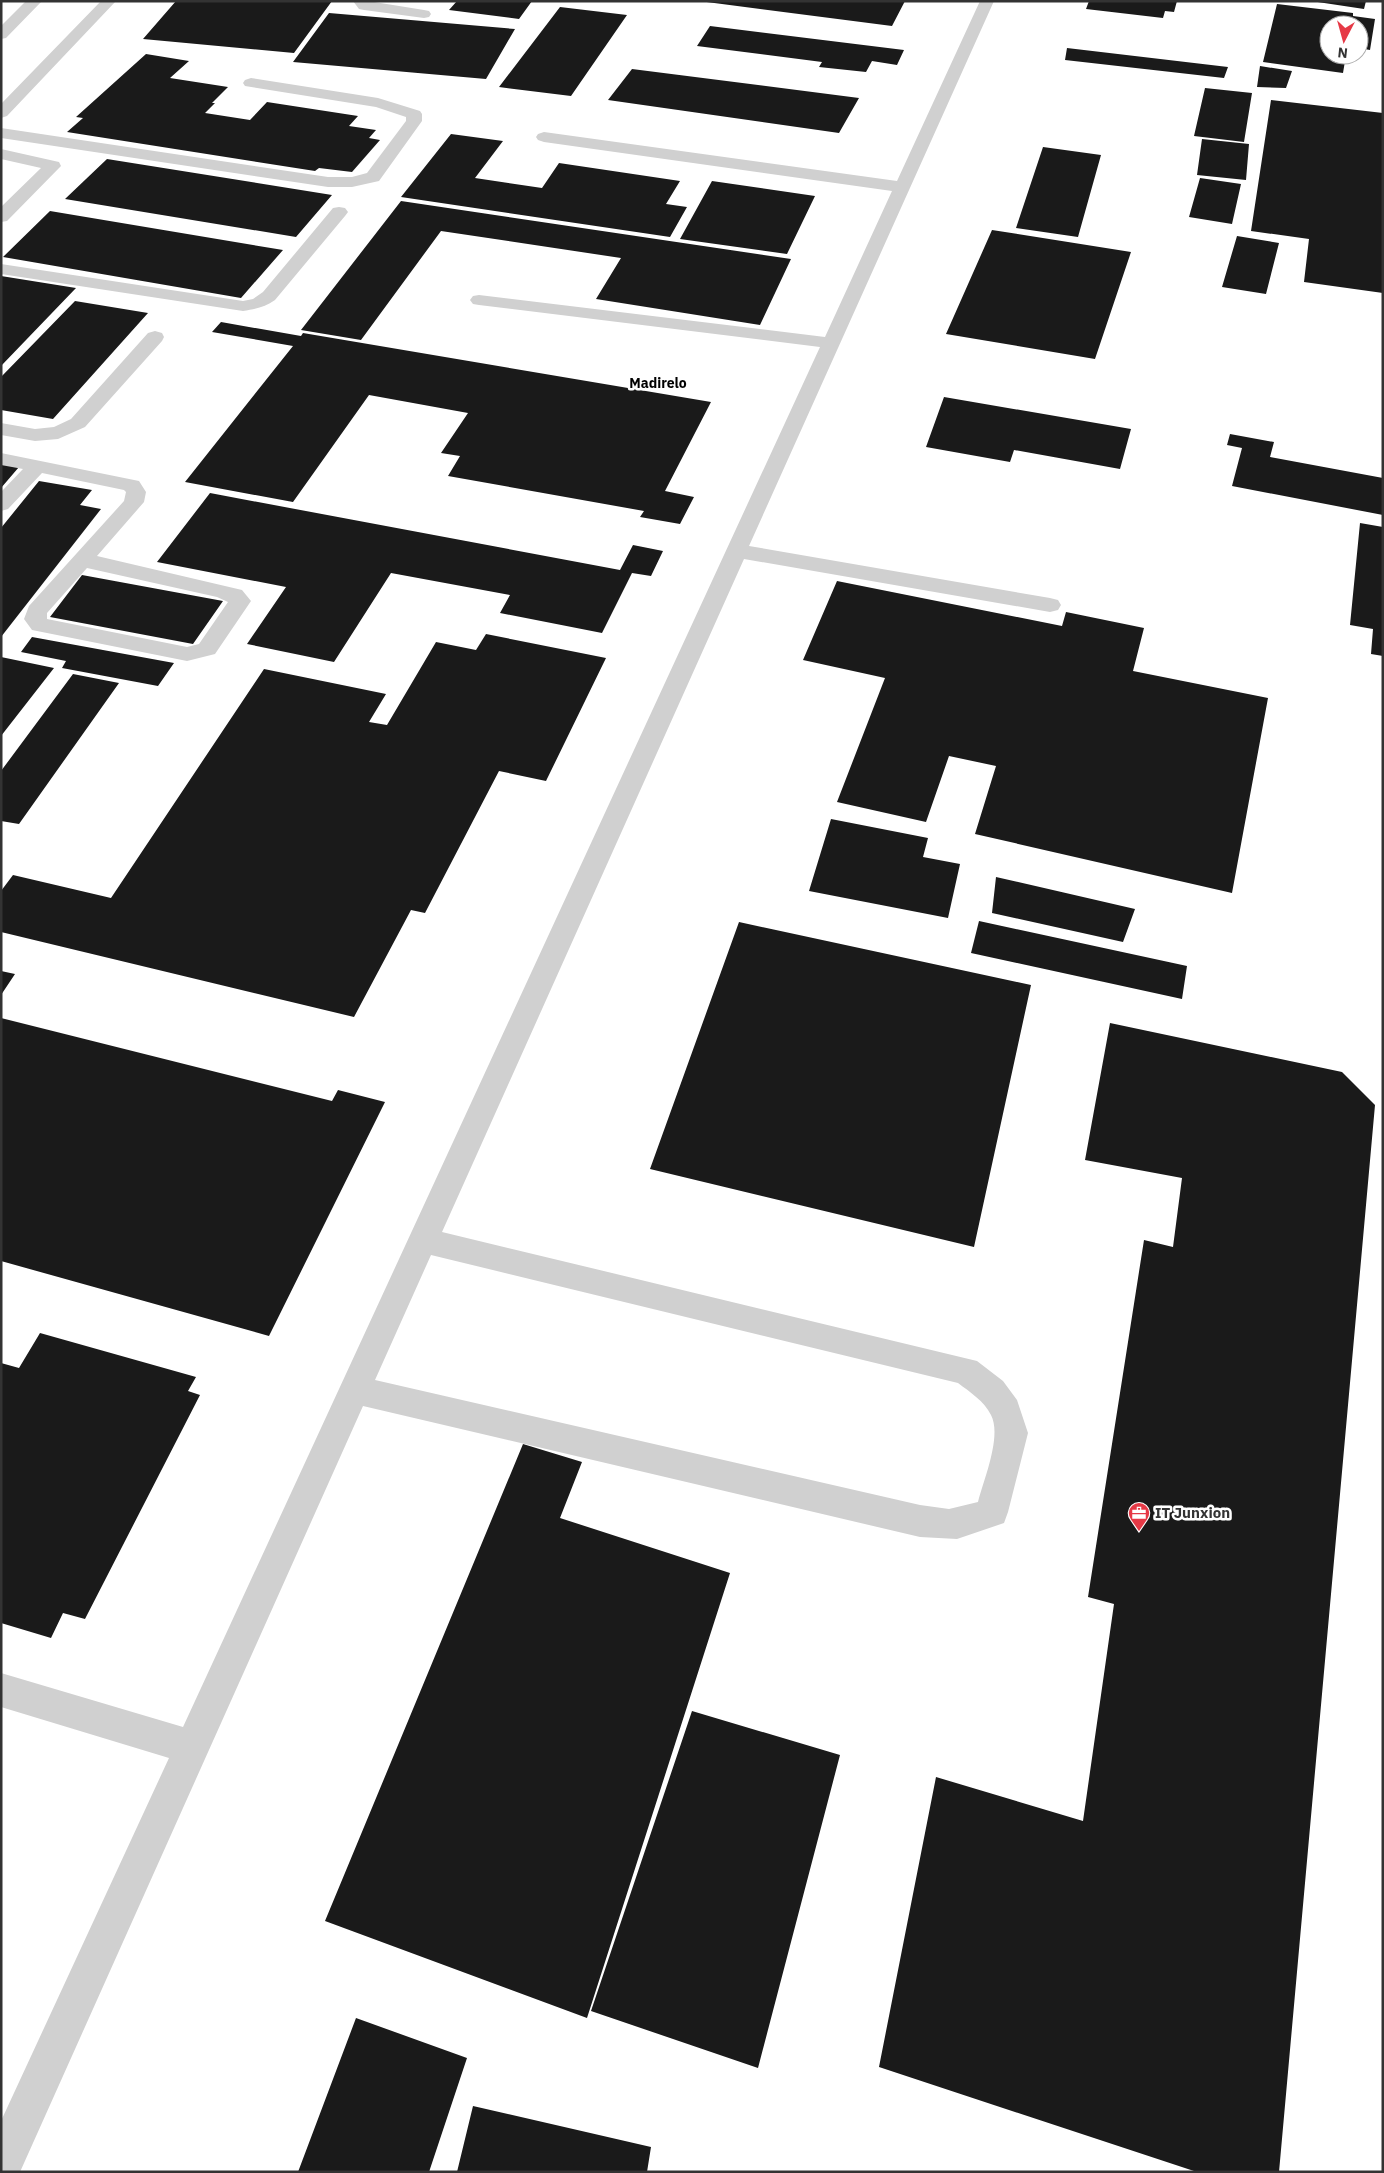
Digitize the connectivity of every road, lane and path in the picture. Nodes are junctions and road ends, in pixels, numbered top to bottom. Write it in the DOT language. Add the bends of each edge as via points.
graph roads {
  1 [pos="35,1"];
  2 [pos="109,1"];
  3 [pos="360,1"];
  4 [pos="988,1"];
  5 [pos="424,14"];
  6 [pos="1,35"];
  7 [pos="251,83"];
  8 [pos="1,113"];
  9 [pos="1,133"];
  10 [pos="544,137"];
  11 [pos="1,154"];
  12 [pos="903,188"];
  13 [pos="339,212"];
  14 [pos="1,217"];
  15 [pos="1,269"];
  16 [pos="479,300"];
  17 [pos="155,336"];
  18 [pos="832,343"];
  19 [pos="1,429"];
  20 [pos="1,459"];
  21 [pos="37,466"];
  22 [pos="1,505"];
  23 [pos="738,550"];
  24 [pos="83,560"];
  25 [pos="1050,605"];
  26 [pos="423,1240"];
  27 [pos="355,1390"];
  28 [pos="1,1690"];
  29 [pos="192,1747"];
  30 [pos="1,2167"];
  1 -- 6 [label="lane"];
  2 -- 8 [label="lane"];
  3 -- 5 [label="lane" via="364,6"];
  4 -- 12 [label="lane"];
  7 -- 9 [label="lane" via="378,104 414,114 414,121 373,177 352,182 328,182"];
  10 -- 12 [label="lane"];
  11 -- 14 [label="lane" via="54,166"];
  12 -- 18 [label="lane"];
  13 -- 15 [label="lane" via="269,296 259,303 243,306"];
  16 -- 18 [label="lane"];
  17 -- 19 [label="lane" via="78,423 58,433 35,435"];
  18 -- 23 [label="lane"];
  20 -- 21 [label="lane"];
  21 -- 22 [label="lane"];
  21 -- 24 [label="lane" via="132,485 136,492 134,502"];
  23 -- 25 [label="lane"];
  23 -- 26 [label="lane"];
  24 -- 24 [label="lane" via="37,611 35,619 40,625 197,654 207,650 240,601 222,591"];
  26 -- 27 [label="lane"];
  26 -- 27 [label="lane" via="966,1371 992,1391 1006,1410 1012,1433 992,1512 967,1522 945,1525 920,1521"];
  27 -- 29 [label="lane"];
  28 -- 29 [label="lane"];
  29 -- 30 [label="lane"];
}
